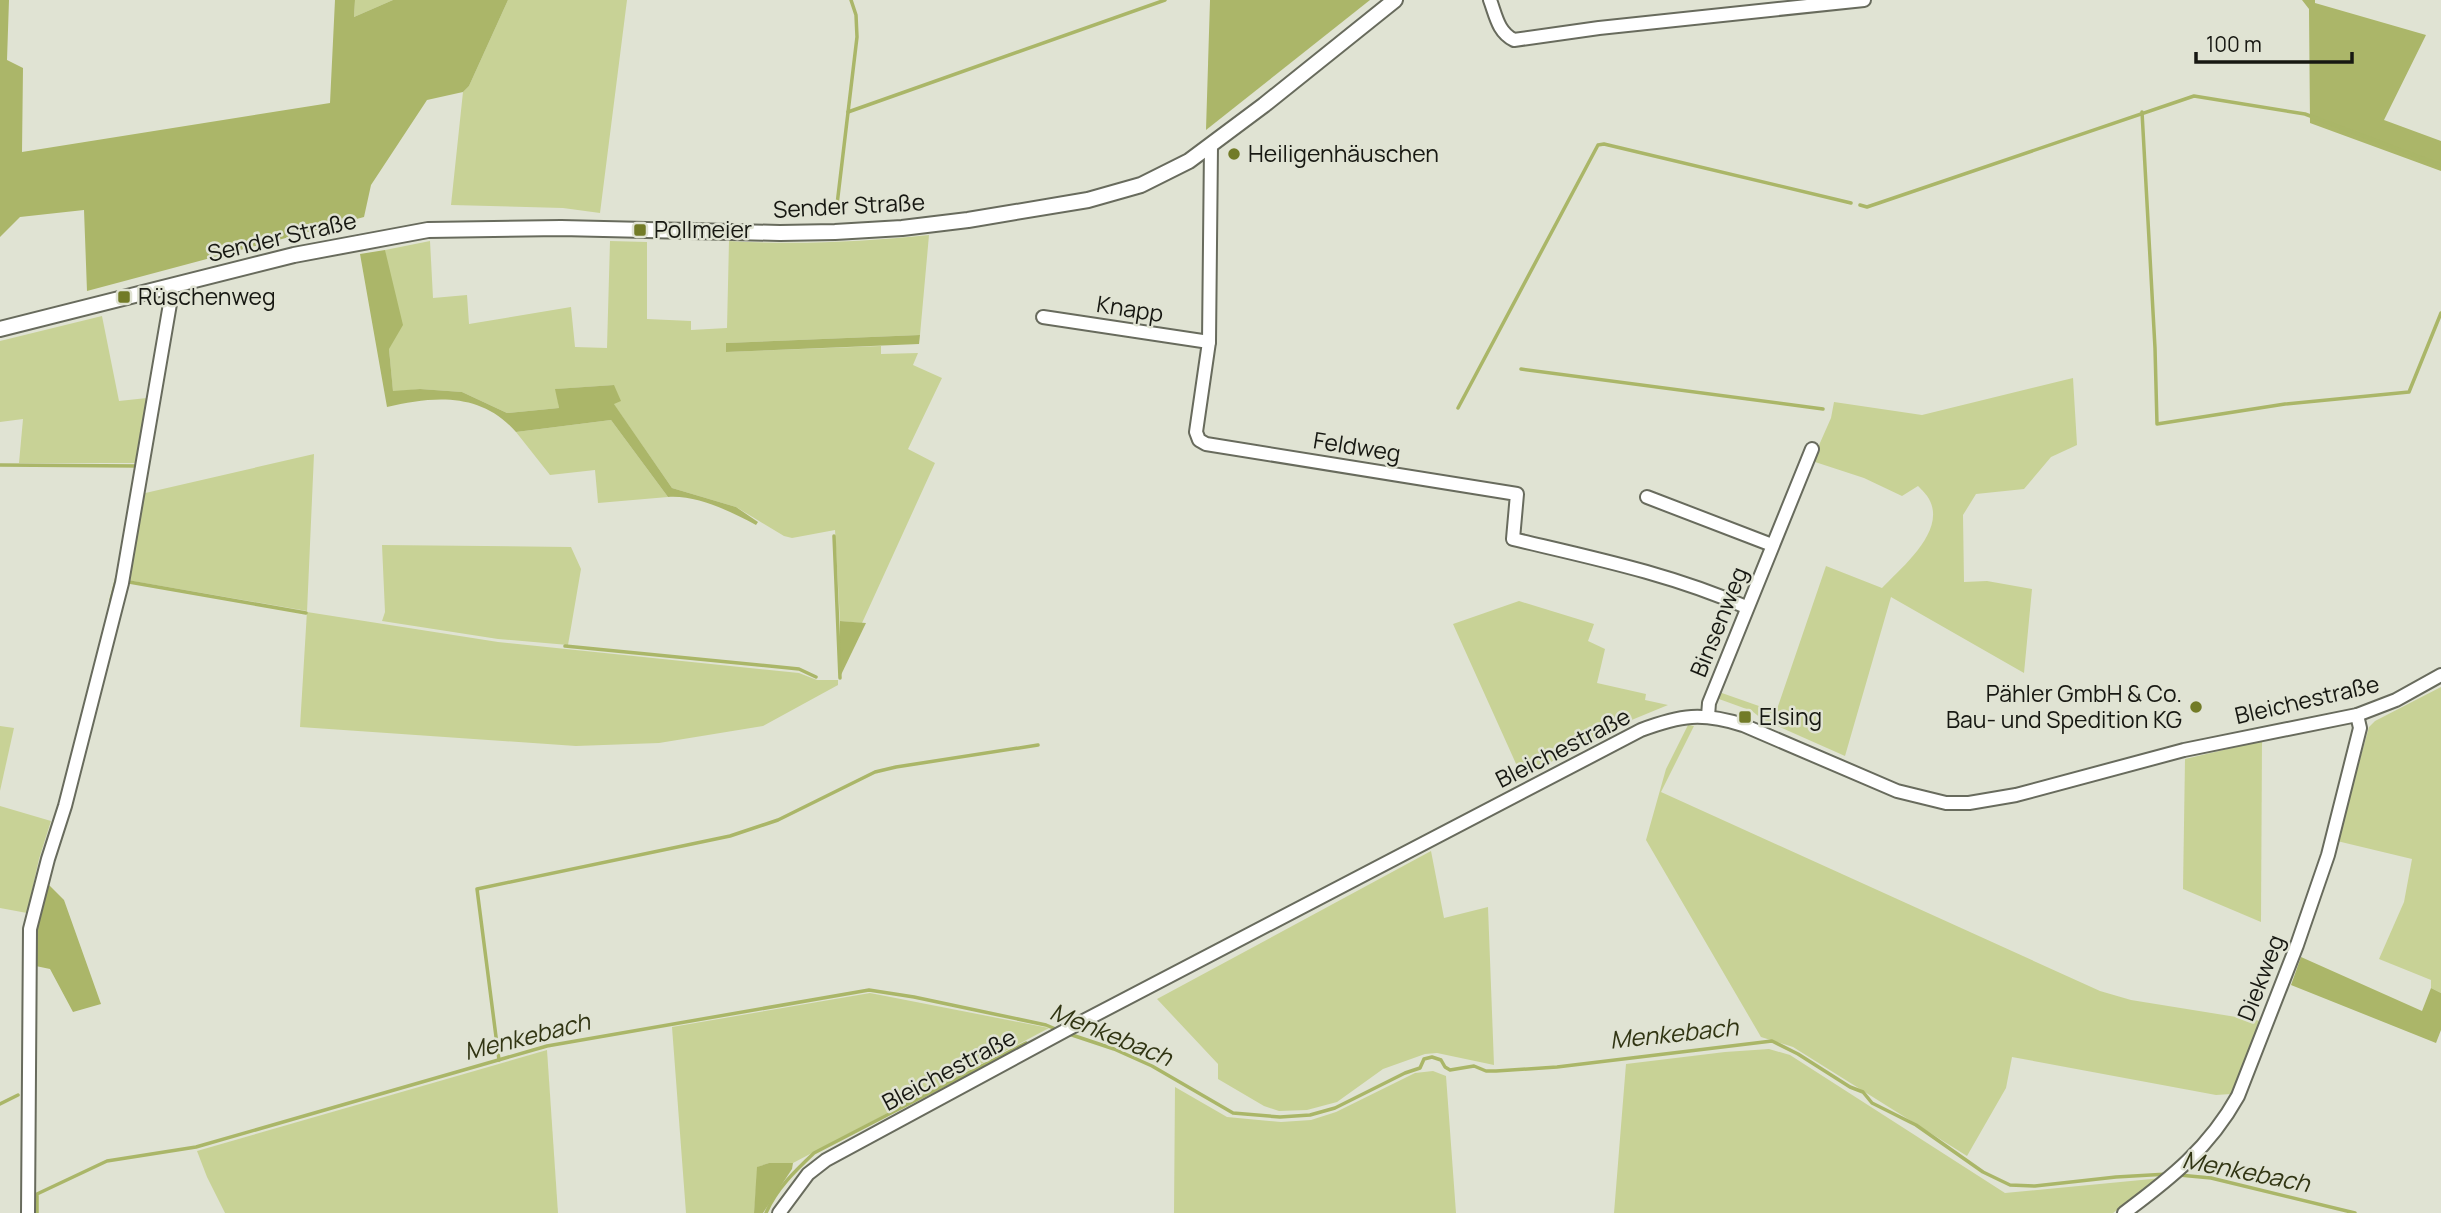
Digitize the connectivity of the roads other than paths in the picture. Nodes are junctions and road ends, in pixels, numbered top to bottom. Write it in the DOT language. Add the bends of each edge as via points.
graph roads {
  1 [pos="1395,0"];
  2 [pos="1490,0"];
  3 [pos="1864,0"];
  4 [pos="1211,146"];
  5 [pos="170,287"];
  6 [pos="1043,317"];
  7 [pos="0,329"];
  8 [pos="1209,342"];
  9 [pos="1812,449"];
  10 [pos="1647,497"];
  11 [pos="1772,545"];
  12 [pos="1746,607"];
  13 [pos="2441,676"];
  14 [pos="2357,715"];
  15 [pos="1708,716"];
  16 [pos="28,1213"];
  17 [pos="779,1213"];
  18 [pos="2124,1213"];
  1 -- 4 [label="main road, Sender Straße"];
  2 -- 3 [label="street" via="1504,35 1514,40"];
  4 -- 5 [label="main road, Sender Straße" via="1141,185 1088,200 968,220 779,233 448,228 294,256"];
  4 -- 8 [label="street, Feldweg"];
  5 -- 7 [label="main road, Sender Straße"];
  5 -- 16 [label="street" via="122,583 30,929"];
  6 -- 8 [label="street, Knapp"];
  8 -- 12 [label="street, Feldweg" via="1196,432 1206,444 1517,494 1513,539 1672,578"];
  9 -- 11 [label="street, Binsenweg"];
  10 -- 11 [label="street, Binsenweg"];
  11 -- 12 [label="street, Binsenweg"];
  12 -- 15 [label="street, Binsenweg"];
  13 -- 14 [label="street, Bleichestraße"];
  14 -- 15 [label="street, Bleichestraße" via="2184,750 1989,801 1958,803 1897,791 1743,725"];
  14 -- 18 [label="street, Diekweg" via="2360,728 2328,855 2238,1096 2182,1168"];
  15 -- 17 [label="street, Bleichestraße" via="1662,722 1641,730 1070,1028 826,1160 807,1174"];
}
